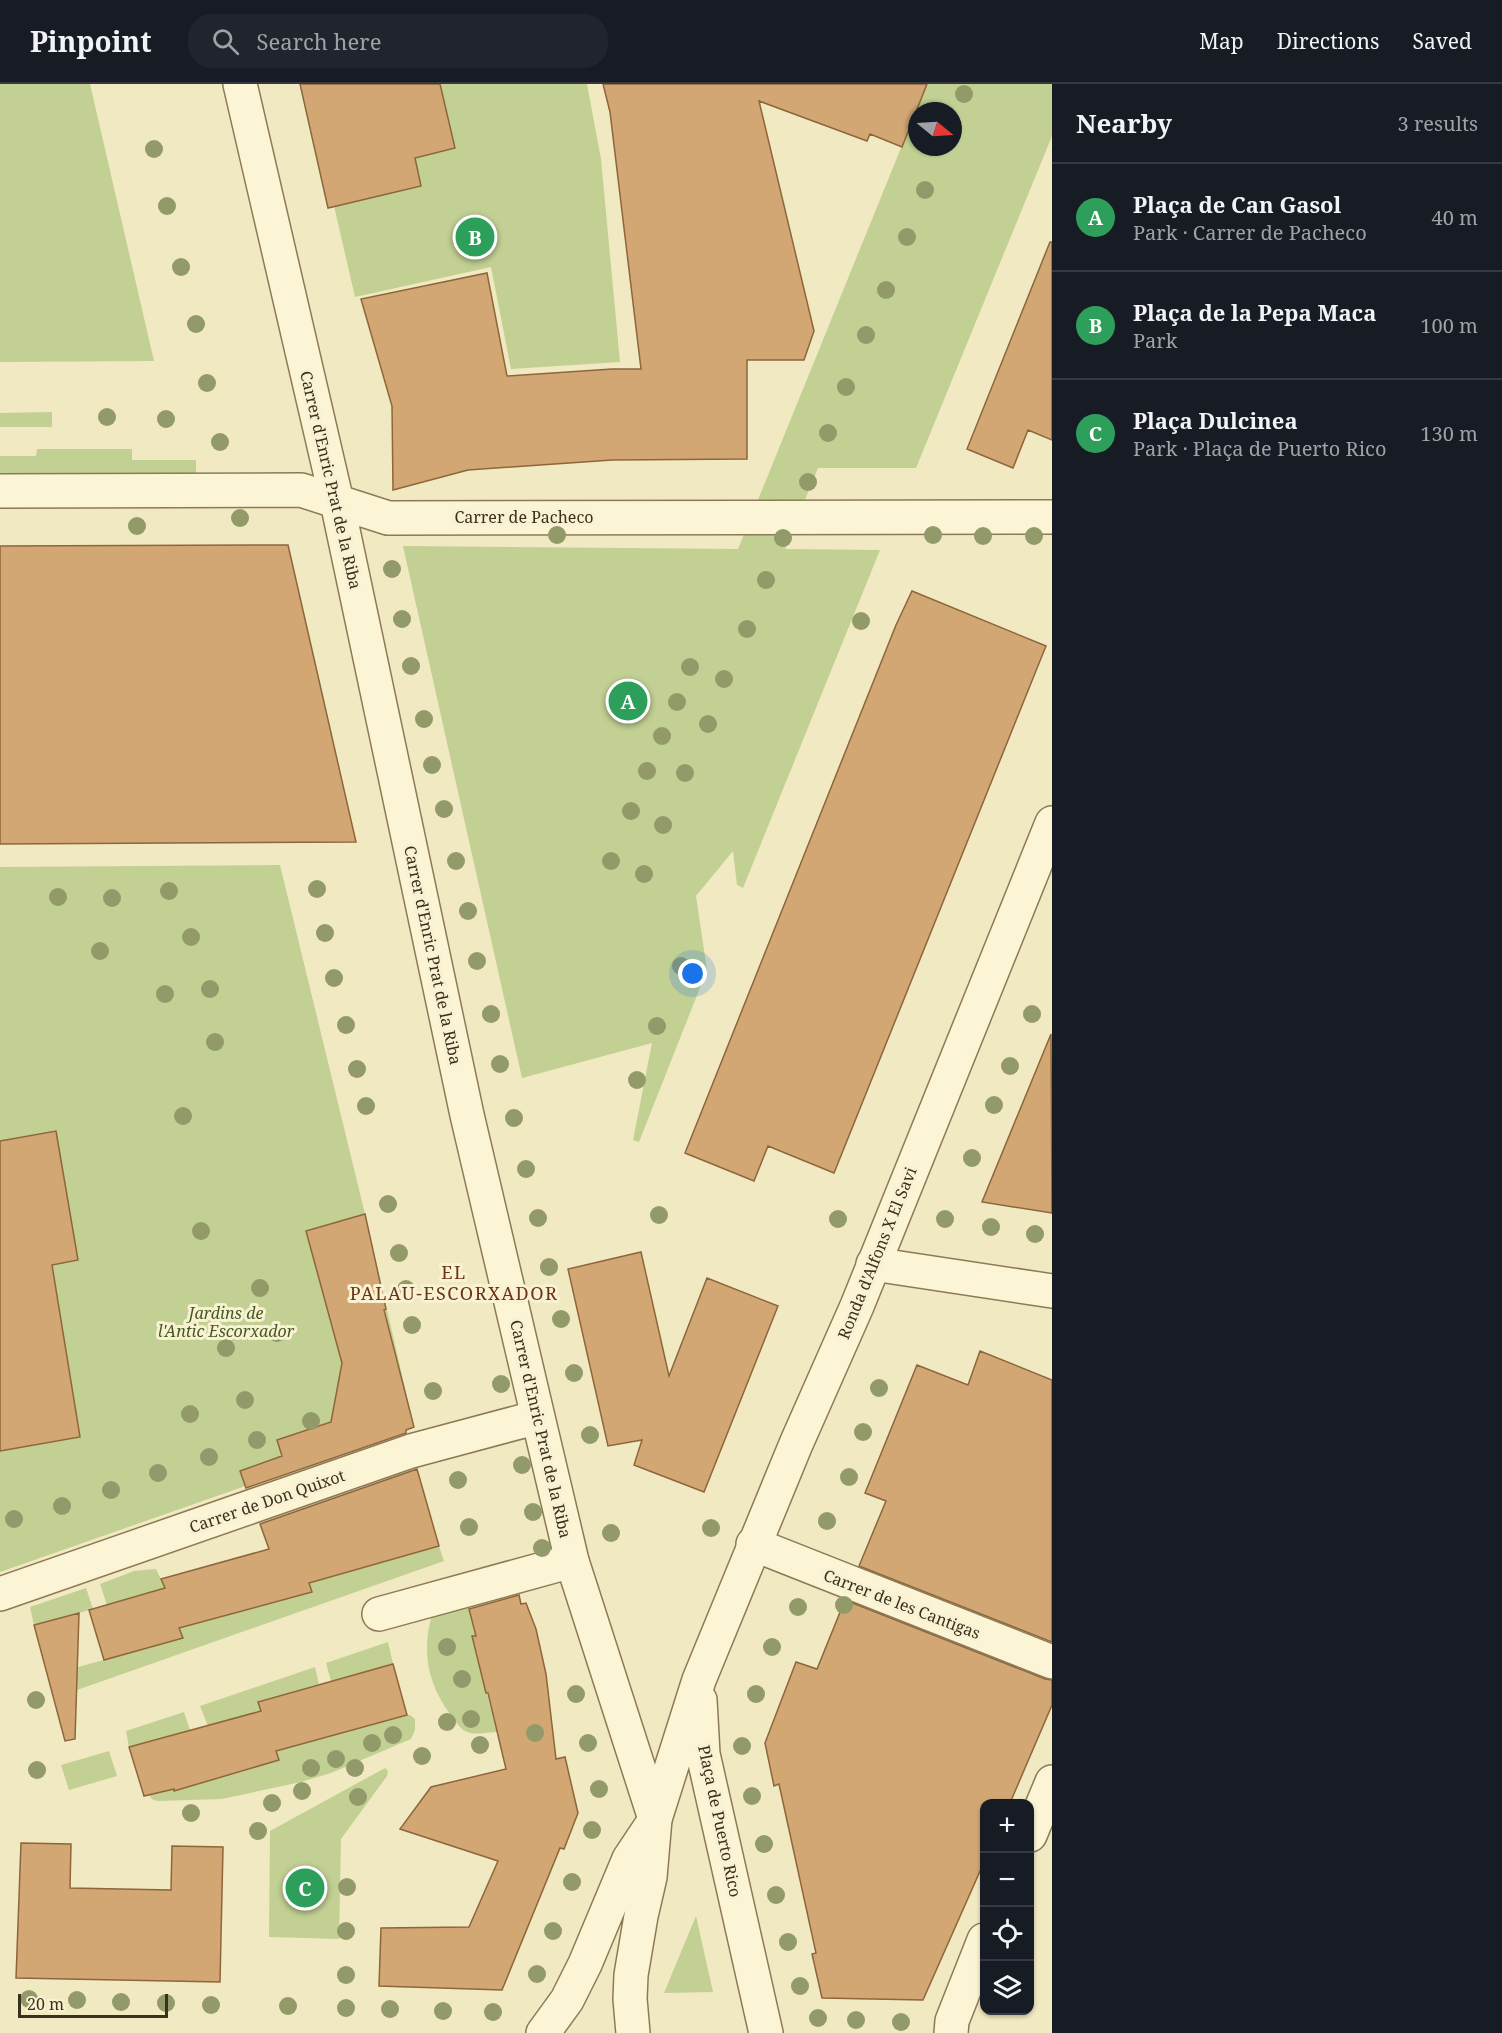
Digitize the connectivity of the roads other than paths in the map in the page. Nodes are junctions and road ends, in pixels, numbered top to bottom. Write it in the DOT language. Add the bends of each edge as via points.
graph roads {
  1 [pos="240,84"];
  2 [pos="0,491"];
  3 [pos="337,501"];
  4 [pos="1052,517"];
  5 [pos="1052,823"];
  6 [pos="873,1264"];
  7 [pos="1052,1291"];
  8 [pos="538,1418"];
  9 [pos="753,1544"];
  10 [pos="572,1561"];
  11 [pos="0,1594"];
  12 [pos="379,1614"];
  13 [pos="1052,1662"];
  14 [pos="699,1680"];
  15 [pos="1052,1782"];
  16 [pos="655,1819"];
  17 [pos="1034,1823"];
  18 [pos="980,1950"];
  19 [pos="543,2033"];
  20 [pos="633,2033"];
  21 [pos="766,2033"];
  22 [pos="951,2033"];
  1 -- 3 [label="street, Carrer d'Enric Prat de la Riba"];
  2 -- 3 [label="street, Carrer de Pacheco" via="301,490"];
  3 -- 4 [label="street, Carrer de Pacheco" via="388,518"];
  3 -- 8 [label="street, Carrer d'Enric Prat de la Riba" via="467,1115"];
  5 -- 6 [label="street, Ronda d'Alfons X El Savi"];
  6 -- 7 [label="street"];
  6 -- 9 [label="street, Ronda d'Alfons X El Savi"];
  8 -- 10 [label="street, Carrer d'Enric Prat de la Riba"];
  8 -- 11 [label="street, Carrer de Don Quixot" via="411,1451"];
  9 -- 13 [label="street, Carrer de les Cantigas"];
  9 -- 14 [label="street, Ronda d'Alfons X El Savi"];
  10 -- 12 [label="street"];
  10 -- 16 [label="street, Carrer d'Enric Prat de la Riba"];
  14 -- 16 [label="street, Plaça de Puerto Rico"];
  14 -- 21 [label="street, Plaça de Puerto Rico" via="704,1754"];
  15 -- 17 [label="street"];
  16 -- 19 [label="street, Plaça de Puerto Rico" via="629,1859 567,2000"];
  16 -- 20 [label="street, Plaça de Puerto Rico" via="650,1877 631,1976"];
  18 -- 22 [label="street" via="952,2021"];
}
